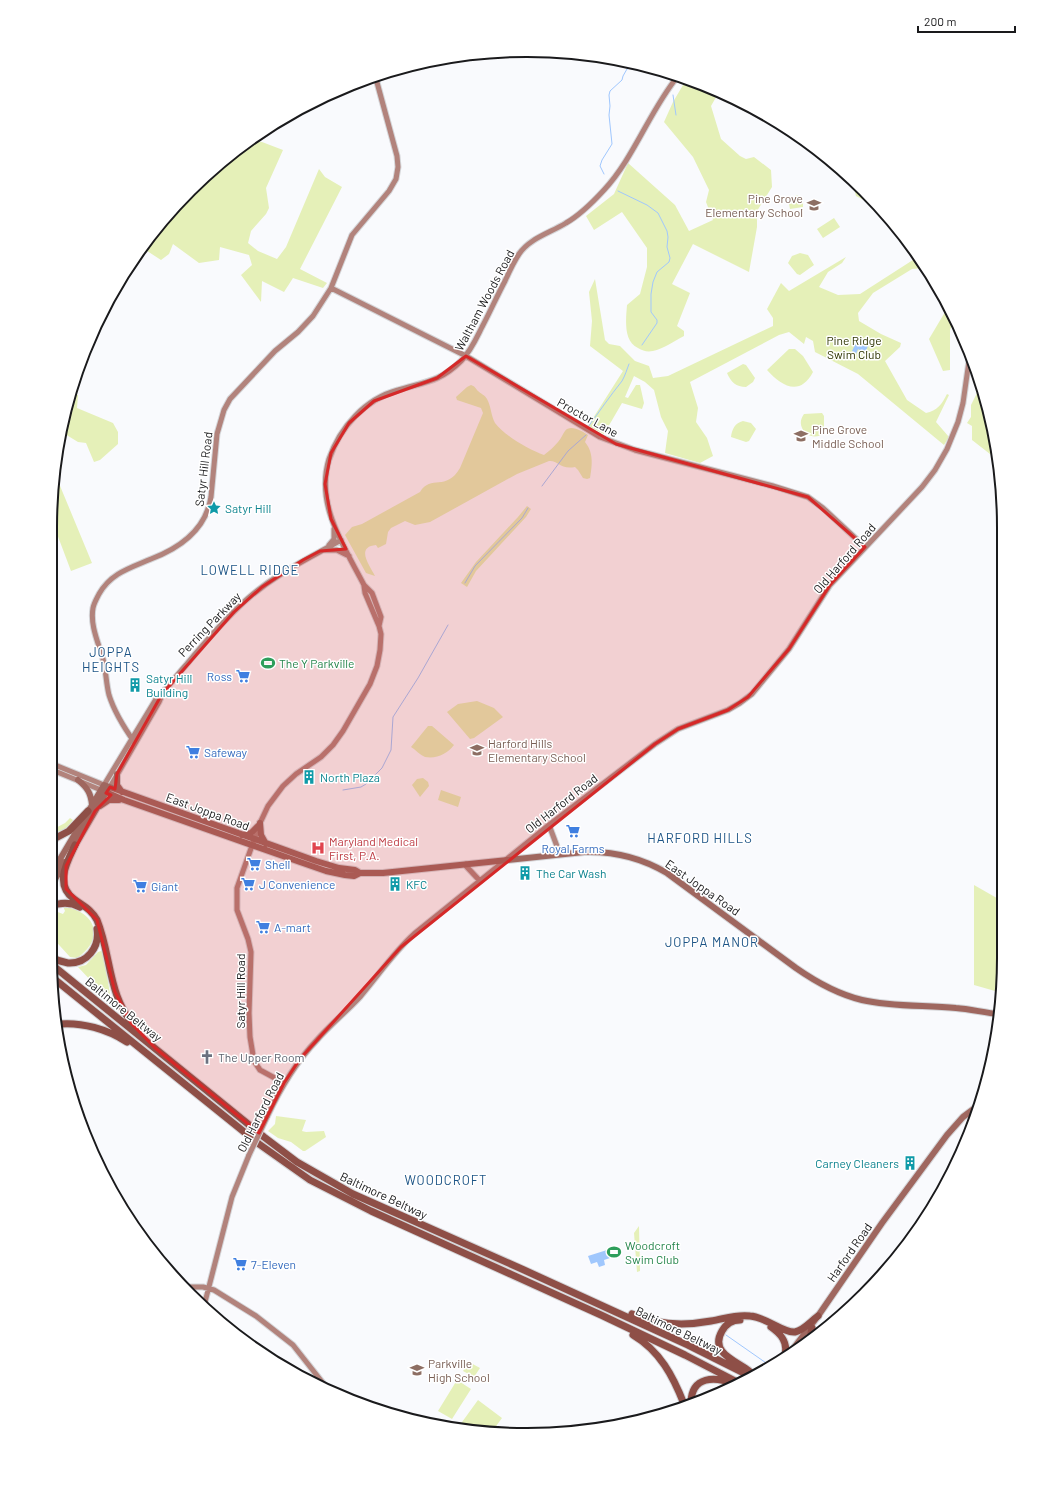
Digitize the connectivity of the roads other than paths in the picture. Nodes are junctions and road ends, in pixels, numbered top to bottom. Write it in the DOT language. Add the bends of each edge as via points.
graph roads {
  1 [pos="675,81"];
  2 [pos="377,82"];
  3 [pos="331,288"];
  4 [pos="466,356"];
  5 [pos="968,366"];
  6 [pos="334,527"];
  7 [pos="342,540"];
  8 [pos="865,547"];
  9 [pos="320,551"];
  10 [pos="350,557"];
  11 [pos="133,741"];
  12 [pos="57,766"];
  13 [pos="57,772"];
  14 [pos="117,774"];
  15 [pos="78,780"];
  16 [pos="107,786"];
  17 [pos="103,792"];
  18 [pos="122,792"];
  19 [pos="124,800"];
  20 [pos="92,809"];
  21 [pos="260,824"];
  22 [pos="549,826"];
  23 [pos="242,835"];
  24 [pos="57,838"];
  25 [pos="253,842"];
  26 [pos="266,844"];
  27 [pos="75,845"];
  28 [pos="559,854"];
  29 [pos="507,860"];
  30 [pos="466,864"];
  31 [pos="57,865"];
  32 [pos="360,873"];
  33 [pos="57,876"];
  34 [pos="480,881"];
  35 [pos="57,905"];
  36 [pos="57,960"];
  37 [pos="57,969"];
  38 [pos="58,982"];
  39 [pos="990,1013"];
  40 [pos="994,1013"];
  41 [pos="993,1015"];
  42 [pos="62,1024"];
  43 [pos="155,1048"];
  44 [pos="152,1058"];
  45 [pos="284,1083"];
  46 [pos="971,1111"];
  47 [pos="524,1270"];
  48 [pos="510,1274"];
  49 [pos="192,1287"];
  50 [pos="208,1288"];
  51 [pos="205,1300"];
  52 [pos="818,1316"];
  53 [pos="812,1328"];
  54 [pos="811,1332"];
  55 [pos="808,1334"];
  56 [pos="799,1341"];
  57 [pos="785,1351"];
  58 [pos="749,1372"];
  59 [pos="747,1373"];
  60 [pos="734,1380"];
  61 [pos="322,1381"];
  62 [pos="729,1383"];
  63 [pos="693,1397"];
  64 [pos="683,1401"];
  1 -- 4 [label="street, Waltham Woods Road" via="606,188 571,220 532,241 519,254"];
  2 -- 3 [label="street, Satyr Hill Road" via="397,156 396,179 350,238"];
  3 -- 4 [label="street, Proctor Lane"];
  3 -- 11 [label="street, Satyr Hill Road" via="307,323 272,353 226,405 217,434 212,497 203,522 178,546 117,574 102,590 94,604 94,627 109,694"];
  4 -- 6 [label="street, Waltham Woods Road" via="437,378 380,397 362,409 349,423 334,447 326,474 327,502"];
  4 -- 8 [label="street, Proctor Lane" via="572,421 616,444 808,497"];
  5 -- 8 [label="street, Old Harford Road" via="961,411 944,455 922,487"];
  6 -- 7 [label="street, Waltham Woods Road"];
  6 -- 9 [label="street" via="333,541"];
  7 -- 9 [label="street, Perring Parkway"];
  7 -- 10 [label="street, Waltham Woods Road"];
  8 -- 22 [label="street, Old Harford Road" via="830,585 789,649 748,697 723,713 686,726 665,737"];
  9 -- 10 [label="street" via="336,550"];
  9 -- 11 [label="street, Perring Parkway" via="276,577 245,601 150,707"];
  10 -- 21 [label="street, Waltham Woods Road" via="364,585 372,593 381,617 380,650 374,676 333,745 283,786 268,806"];
  11 -- 14 [label="street, Perring Parkway"];
  11 -- 16 [label="street, Perring Parkway"];
  12 -- 16 [label="street, East Joppa Road"];
  13 -- 15 [label="street, East Joppa Road"];
  14 -- 16 [label="street, Perring Parkway"];
  14 -- 18 [label="main road" via="117,785"];
  15 -- 17 [label="street, East Joppa Road"];
  15 -- 20 [label="main road" via="91,796"];
  16 -- 17 [label="main road, Perring Parkway"];
  16 -- 18 [label="main road, East Joppa Road"];
  17 -- 19 [label="main road, East Joppa Road"];
  17 -- 20 [label="main road, Perring Parkway"];
  18 -- 23 [label="main road, East Joppa Road"];
  19 -- 20 [label="main road" via="109,800"];
  19 -- 25 [label="main road, East Joppa Road"];
  20 -- 24 [label="highway" via="69,832"];
  20 -- 27 [label="main road, Perring Parkway"];
  20 -- 31 [label="main road, Perring Parkway"];
  21 -- 23 [label="main road" via="251,833"];
  21 -- 25 [label="street, Waltham Woods Road"];
  21 -- 26 [label="main road" via="261,835"];
  22 -- 28 [label="street"];
  22 -- 29 [label="street, Old Harford Road"];
  23 -- 25 [label="main road, East Joppa Road"];
  25 -- 26 [label="main road, East Joppa Road"];
  25 -- 32 [label="main road, East Joppa Road" via="333,872 354,876"];
  25 -- 45 [label="street, Satyr Hill Road" via="238,884 236,906 251,952 249,1013 252,1050 256,1066"];
  26 -- 32 [label="main road, East Joppa Road"];
  27 -- 33 [label="main road, Perring Parkway"];
  27 -- 43 [label="highway" via="64,871 66,889 71,897 90,910 97,920 118,1000 131,1023"];
  28 -- 29 [label="main road, East Joppa Road"];
  28 -- 39 [label="main road, East Joppa Road" via="609,853 642,861 660,869 816,982 837,992 876,1002 964,1008"];
  29 -- 30 [label="main road, East Joppa Road"];
  29 -- 34 [label="street, Old Harford Road"];
  30 -- 32 [label="main road, East Joppa Road"];
  30 -- 34 [label="street"];
  34 -- 45 [label="street, Old Harford Road" via="401,947 364,992 300,1059"];
  35 -- 36 [label="highway" via="64,903 78,906 86,912 94,921 97,936 92,952 81,961 73,963"];
  37 -- 43 [label="highway, Baltimore Beltway"];
  38 -- 44 [label="highway, Baltimore Beltway"];
  39 -- 40 [label="main road, East Joppa Road"];
  39 -- 41 [label="main road, East Joppa Road"];
  42 -- 44 [label="highway" via="78,1024 109,1033"];
  43 -- 47 [label="highway, Baltimore Beltway" via="264,1137 314,1173 367,1201"];
  44 -- 48 [label="highway, Baltimore Beltway" via="258,1144 310,1180 364,1208"];
  45 -- 50 [label="street, Old Harford Road, bridge" via="249,1155 232,1198"];
  46 -- 52 [label="main road, Harford Road" via="952,1129 898,1200"];
  47 -- 52 [label="highway" via="656,1322 694,1324 748,1315 795,1332"];
  47 -- 59 [label="highway, Baltimore Beltway"];
  48 -- 60 [label="highway, Baltimore Beltway"];
  48 -- 64 [label="highway" via="520,1282 599,1318 644,1342 664,1362"];
  49 -- 50 [label="street"];
  50 -- 51 [label="street, Old Harford Road"];
  50 -- 61 [label="street" via="229,1298 288,1340"];
  52 -- 53 [label="main road, Harford Road"];
  52 -- 56 [label="main road, Harford Road"];
  53 -- 54 [label="highway"];
  53 -- 55 [label="main road, Harford Road"];
  57 -- 58 [label="highway" via="783,1337 770,1326 746,1320 729,1323 720,1334 721,1349 729,1359"];
  62 -- 63 [label="highway" via="706,1380 694,1390"];
}
